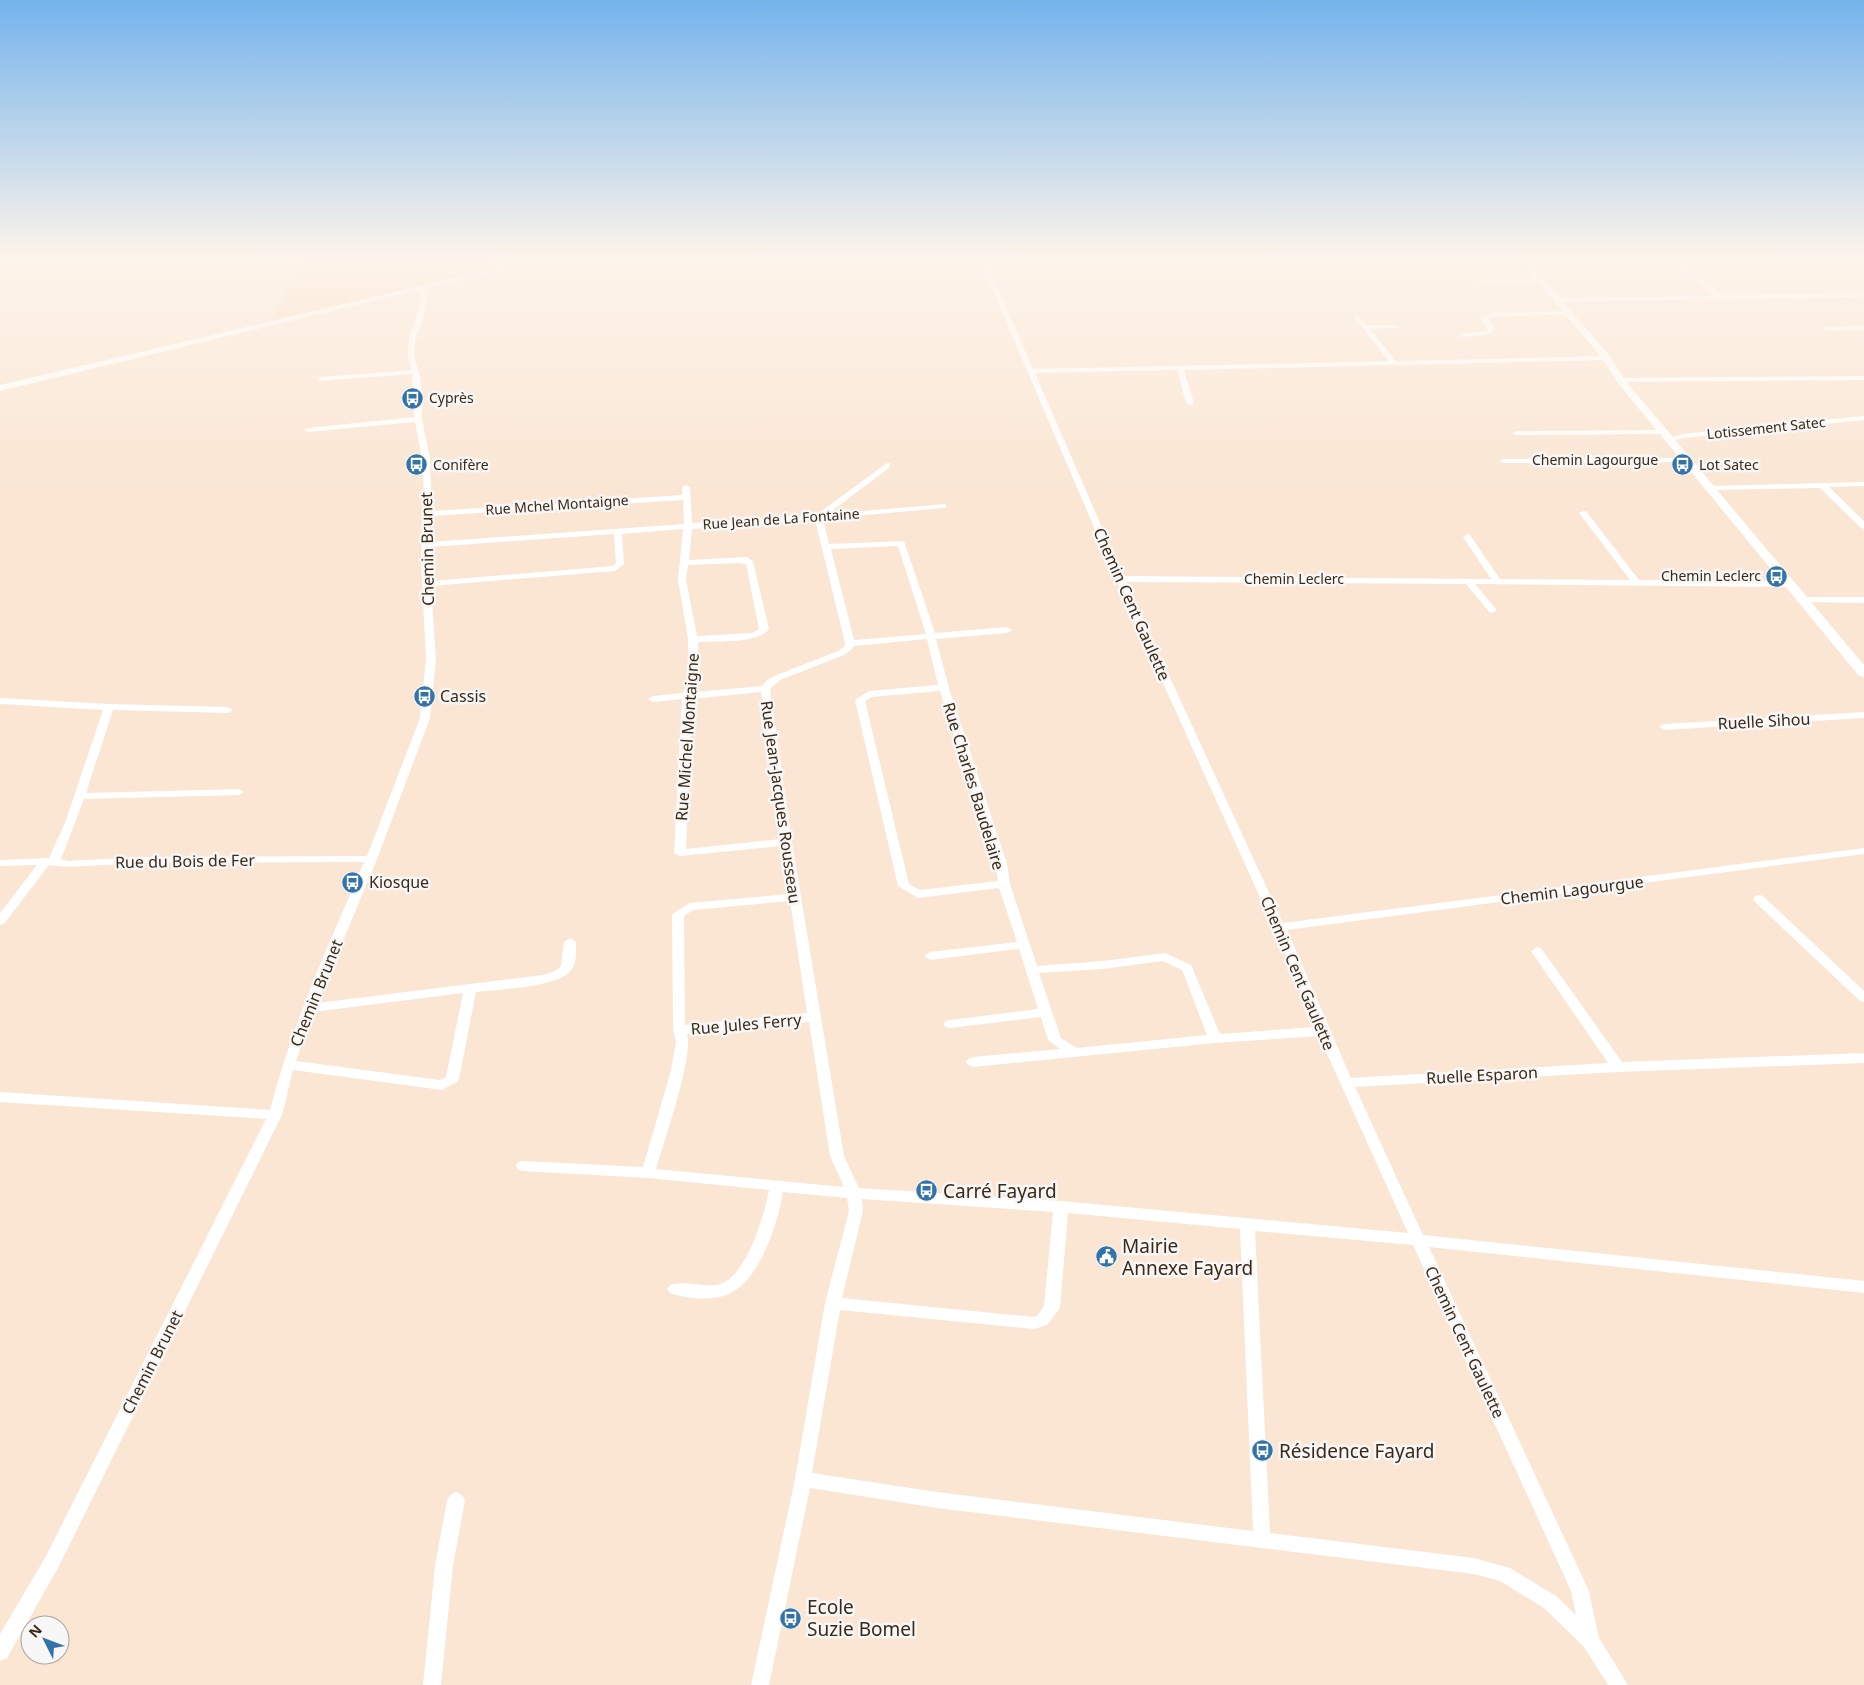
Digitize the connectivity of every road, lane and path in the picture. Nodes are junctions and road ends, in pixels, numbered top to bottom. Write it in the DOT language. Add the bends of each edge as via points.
graph roads {
  1 [pos="215,337"];
  2 [pos="414,337"];
  3 [pos="1017,337"];
  4 [pos="1372,337"];
  5 [pos="1588,337"];
  6 [pos="1607,358"];
  7 [pos="1394,363"];
  8 [pos="1180,368"];
  9 [pos="1032,371"];
  10 [pos="415,372"];
  11 [pos="1864,378"];
  12 [pos="321,379"];
  13 [pos="1620,380"];
  14 [pos="0,388"];
  15 [pos="1190,402"];
  16 [pos="1864,418"];
  17 [pos="418,419"];
  18 [pos="308,430"];
  19 [pos="1516,434"];
  20 [pos="1665,436"];
  21 [pos="1686,460"];
  22 [pos="1504,461"];
  23 [pos="888,465"];
  24 [pos="1864,484"];
  25 [pos="1823,486"];
  26 [pos="686,487"];
  27 [pos="1710,488"];
  28 [pos="686,497"];
  29 [pos="943,506"];
  30 [pos="1583,513"];
  31 [pos="428,514"];
  32 [pos="818,517"];
  33 [pos="1862,522"];
  34 [pos="688,526"];
  35 [pos="618,532"];
  36 [pos="1467,537"];
  37 [pos="426,545"];
  38 [pos="825,547"];
  39 [pos="683,563"];
  40 [pos="1120,579"];
  41 [pos="1468,581"];
  42 [pos="1496,581"];
  43 [pos="1636,582"];
  44 [pos="426,584"];
  45 [pos="1790,584"];
  46 [pos="1802,600"];
  47 [pos="1864,600"];
  48 [pos="1492,610"];
  49 [pos="1007,630"];
  50 [pos="931,636"];
  51 [pos="693,639"];
  52 [pos="850,643"];
  53 [pos="1864,673"];
  54 [pos="944,688"];
  55 [pos="765,689"];
  56 [pos="687,697"];
  57 [pos="654,699"];
  58 [pos="0,700"];
  59 [pos="109,707"];
  60 [pos="228,710"];
  61 [pos="1864,715"];
  62 [pos="1664,727"];
  63 [pos="239,792"];
  64 [pos="79,796"];
  65 [pos="786,842"];
  66 [pos="1864,851"];
  67 [pos="371,859"];
  68 [pos="50,861"];
  69 [pos="0,863"];
  70 [pos="1004,884"];
  71 [pos="794,897"];
  72 [pos="1759,899"];
  73 [pos="0,921"];
  74 [pos="1279,927"];
  75 [pos="570,942"];
  76 [pos="1023,945"];
  77 [pos="1537,951"];
  78 [pos="930,956"];
  79 [pos="1032,970"];
  80 [pos="470,988"];
  81 [pos="1864,998"];
  82 [pos="308,1008"];
  83 [pos="1046,1012"];
  84 [pos="814,1018"];
  85 [pos="950,1024"];
  86 [pos="679,1030"];
  87 [pos="1323,1031"];
  88 [pos="1215,1039"];
  89 [pos="1074,1052"];
  90 [pos="1864,1058"];
  91 [pos="973,1062"];
  92 [pos="288,1065"];
  93 [pos="1618,1068"];
  94 [pos="1346,1083"];
  95 [pos="0,1097"];
  96 [pos="275,1115"];
  97 [pos="523,1166"];
  98 [pos="648,1173"];
  99 [pos="777,1186"];
  100 [pos="854,1193"];
  101 [pos="1062,1207"];
  102 [pos="1247,1225"];
  103 [pos="1418,1240"];
  104 [pos="1864,1286"];
  105 [pos="675,1289"];
  106 [pos="833,1303"];
  107 [pos="803,1480"];
  108 [pos="456,1500"];
  109 [pos="1262,1539"];
  110 [pos="1591,1641"];
  111 [pos="0,1652"];
  112 [pos="432,1685"];
  113 [pos="760,1685"];
  114 [pos="1619,1685"];
  1 -- 14 [label="street"];
  2 -- 10 [label="street, Chemin Brunet" via="411,356"];
  3 -- 9 [label="street, Chemin Cent Gaulette"];
  4 -- 7 [label="street"];
  5 -- 6 [label="street, Chemin Lagourgue"];
  6 -- 7 [label="street"];
  6 -- 13 [label="street, Chemin Lagourgue"];
  7 -- 8 [label="street"];
  8 -- 9 [label="street"];
  8 -- 15 [label="street"];
  9 -- 40 [label="street, Chemin Cent Gaulette"];
  10 -- 12 [label="street"];
  10 -- 17 [label="street, Chemin Brunet"];
  11 -- 13 [label="street"];
  13 -- 20 [label="street, Chemin Lagourgue"];
  16 -- 20 [label="street, Lotissement Satec"];
  17 -- 18 [label="street"];
  17 -- 31 [label="street, Chemin Brunet" via="426,458"];
  19 -- 20 [label="street, Lotissement Satec"];
  20 -- 21 [label="street, Chemin Lagourgue"];
  21 -- 22 [label="street, Chemin Lagourgue"];
  21 -- 27 [label="street, Chemin Lagourgue"];
  23 -- 32 [label="street"];
  24 -- 25 [label="street"];
  25 -- 27 [label="street"];
  25 -- 33 [label="street"];
  26 -- 28 [label="street, Rue Michel Montaigne"];
  27 -- 45 [label="street, Chemin Lagourgue"];
  28 -- 31 [label="street, Rue Mchel Montaigne"];
  28 -- 34 [label="street, Rue Michel Montaigne"];
  29 -- 32 [label="street, Rue Jean de La Fontaine"];
  30 -- 43 [label="street"];
  31 -- 37 [label="street, Chemin Brunet"];
  32 -- 34 [label="street, Rue Jean de La Fontaine"];
  32 -- 38 [label="street"];
  34 -- 35 [label="street, Rue Jean de La Fontaine"];
  34 -- 39 [label="street, Rue Michel Montaigne"];
  35 -- 37 [label="street, Rue Jean de La Fontaine"];
  35 -- 44 [label="street" via="620,564 614,568"];
  36 -- 42 [label="street"];
  37 -- 44 [label="street, Chemin Brunet"];
  38 -- 50 [label="street, Rue Charles Baudelaire" via="902,542"];
  38 -- 52 [label="street"];
  39 -- 51 [label="street, Rue Michel Montaigne" via="682,580"];
  39 -- 51 [label="street" via="747,560 764,629 753,636"];
  40 -- 41 [label="street, Chemin Leclerc"];
  40 -- 74 [label="street, Chemin Cent Gaulette"];
  41 -- 42 [label="street, Chemin Leclerc"];
  41 -- 48 [label="street"];
  42 -- 43 [label="street, Chemin Leclerc"];
  43 -- 45 [label="street, Chemin Leclerc"];
  44 -- 67 [label="street, Chemin Brunet" via="431,659 425,718"];
  45 -- 46 [label="street, Chemin Lagourgue"];
  46 -- 47 [label="street"];
  46 -- 53 [label="street, Chemin Lagourgue"];
  49 -- 50 [label="street"];
  50 -- 52 [label="street"];
  50 -- 54 [label="street, Rue Charles Baudelaire"];
  51 -- 56 [label="street, Rue Michel Montaigne" via="693,681"];
  52 -- 55 [label="street, Rue Jean-Jacques Rousseau" via="841,653 777,678"];
  54 -- 70 [label="street, Rue Charles Baudelaire" via="1001,864"];
  54 -- 70 [label="street, Rue Charles Baudelaire" via="869,694 860,700 904,886 918,894"];
  55 -- 56 [label="street"];
  55 -- 65 [label="street, Rue Jean-Jacques Rousseau"];
  56 -- 57 [label="street"];
  56 -- 65 [label="street, Rue Michel Montaigne" via="680,853"];
  58 -- 59 [label="street"];
  59 -- 60 [label="street"];
  59 -- 64 [label="street"];
  61 -- 62 [label="street, Ruelle Sihou"];
  63 -- 64 [label="street"];
  64 -- 68 [label="street" via="72,820"];
  65 -- 71 [label="street, Rue Jean-Jacques Rousseau"];
  66 -- 74 [label="street, Chemin Lagourgue"];
  67 -- 68 [label="street, Rue du Bois de Fer" via="142,860 67,864"];
  67 -- 82 [label="street, Chemin Brunet"];
  68 -- 69 [label="street, Rue du Bois de Fer"];
  68 -- 73 [label="street"];
  70 -- 76 [label="street, Rue Charles Baudelaire"];
  71 -- 84 [label="street, Rue Jean-Jacques Rousseau"];
  71 -- 86 [label="street, Rue Jules Ferry" via="690,907 678,914"];
  72 -- 81 [label="street"];
  74 -- 87 [label="street, Chemin Cent Gaulette"];
  75 -- 80 [label="street" via="570,963 557,976"];
  76 -- 78 [label="street"];
  76 -- 79 [label="street, Rue Charles Baudelaire"];
  77 -- 93 [label="street"];
  79 -- 83 [label="street, Rue Charles Baudelaire"];
  79 -- 88 [label="street" via="1165,957 1187,968"];
  80 -- 82 [label="street"];
  80 -- 92 [label="street" via="452,1079 442,1085"];
  82 -- 92 [label="street, Chemin Brunet"];
  83 -- 85 [label="street"];
  83 -- 89 [label="street, Rue Charles Baudelaire" via="1055,1040"];
  84 -- 86 [label="street, Rue Jules Ferry"];
  84 -- 100 [label="street, Rue Jean-Jacques Rousseau" via="837,1156"];
  86 -- 98 [label="street, Rue Jules Ferry" via="683,1042 678,1070"];
  87 -- 88 [label="street"];
  87 -- 94 [label="street, Chemin Cent Gaulette"];
  88 -- 89 [label="street"];
  89 -- 91 [label="street"];
  90 -- 93 [label="street, Ruelle Esparon"];
  92 -- 96 [label="street, Chemin Brunet"];
  93 -- 94 [label="street, Ruelle Esparon"];
  94 -- 103 [label="street, Chemin Cent Gaulette"];
  95 -- 96 [label="street"];
  96 -- 111 [label="street, Chemin Brunet" via="52,1562"];
  97 -- 98 [label="street"];
  98 -- 99 [label="street"];
  99 -- 100 [label="street"];
  99 -- 105 [label="street" via="769,1223 738,1280 724,1289"];
  100 -- 101 [label="street"];
  100 -- 106 [label="street" via="856,1211"];
  101 -- 102 [label="street"];
  101 -- 106 [label="street" via="1052,1308 1042,1321 1034,1323"];
  102 -- 103 [label="street"];
  102 -- 109 [label="street"];
  103 -- 104 [label="street"];
  103 -- 110 [label="street, Chemin Cent Gaulette" via="1580,1591"];
  106 -- 107 [label="street"];
  107 -- 109 [label="street" via="937,1500"];
  107 -- 113 [label="street"];
  108 -- 112 [label="street" via="444,1566"];
  109 -- 110 [label="street" via="1474,1566 1504,1574 1550,1602"];
  110 -- 114 [label="street, Chemin Cent Gaulette"];
}
